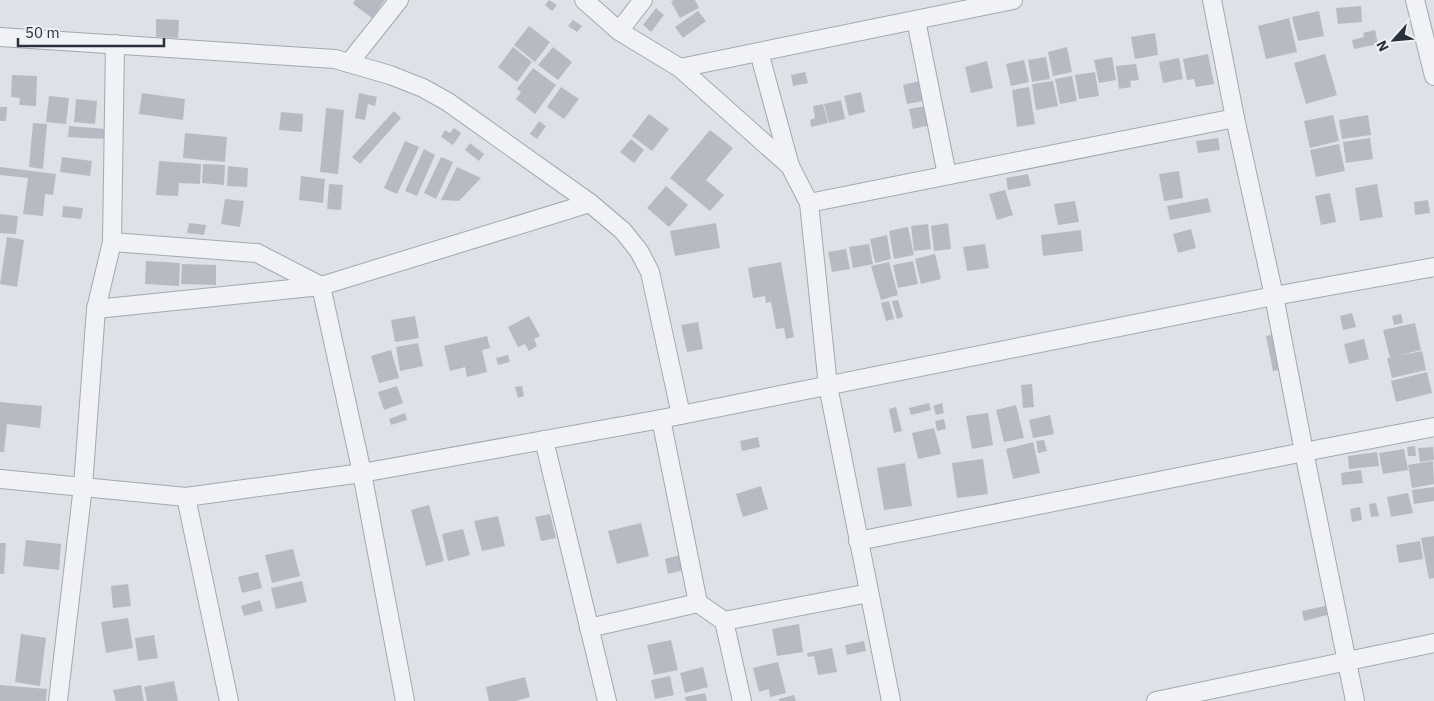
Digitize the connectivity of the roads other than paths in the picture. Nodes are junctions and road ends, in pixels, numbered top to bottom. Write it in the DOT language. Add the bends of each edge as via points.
graph roads {
  1 [pos="399,0"];
  2 [pos="584,0"];
  3 [pos="643,0"];
  4 [pos="1013,0"];
  5 [pos="1212,0"];
  6 [pos="1415,0"];
  7 [pos="916,20"];
  8 [pos="619,31"];
  9 [pos="0,37"];
  10 [pos="115,44"];
  11 [pos="759,52"];
  12 [pos="349,63"];
  13 [pos="680,68"];
  14 [pos="1434,76"];
  15 [pos="1235,118"];
  16 [pos="790,166"];
  17 [pos="946,175"];
  18 [pos="590,203"];
  19 [pos="809,203"];
  20 [pos="112,242"];
  21 [pos="1434,267"];
  22 [pos="321,286"];
  23 [pos="1274,296"];
  24 [pos="96,309"];
  25 [pos="828,386"];
  26 [pos="681,415"];
  27 [pos="660,419"];
  28 [pos="1434,428"];
  29 [pos="544,440"];
  30 [pos="1304,452"];
  31 [pos="362,473"];
  32 [pos="0,479"];
  33 [pos="83,486"];
  34 [pos="186,497"];
  35 [pos="858,541"];
  36 [pos="869,593"];
  37 [pos="698,603"];
  38 [pos="724,621"];
  39 [pos="590,628"];
  40 [pos="1434,643"];
  41 [pos="1346,661"];
  42 [pos="1167,700"];
  43 [pos="58,701"];
  44 [pos="229,701"];
  45 [pos="405,701"];
  46 [pos="607,701"];
  47 [pos="742,701"];
  48 [pos="891,701"];
  49 [pos="1355,701"];
  1 -- 12 [label="street"];
  2 -- 8 [label="street"];
  3 -- 8 [label="street"];
  4 -- 7 [label="street"];
  5 -- 15 [label="street"];
  6 -- 14 [label="street"];
  7 -- 11 [label="street"];
  7 -- 17 [label="street"];
  8 -- 13 [label="street"];
  9 -- 10 [label="street"];
  10 -- 12 [label="street" via="326,58"];
  10 -- 20 [label="street"];
  11 -- 13 [label="street"];
  11 -- 16 [label="street"];
  12 -- 18 [label="street" via="423,88 448,102"];
  13 -- 16 [label="street"];
  15 -- 17 [label="street"];
  15 -- 23 [label="street"];
  16 -- 19 [label="street"];
  17 -- 19 [label="street"];
  18 -- 22 [label="street"];
  18 -- 26 [label="street" via="623,231 650,272"];
  19 -- 25 [label="street"];
  20 -- 22 [label="street" via="257,253"];
  20 -- 24 [label="street"];
  21 -- 23 [label="street"];
  22 -- 24 [label="street"];
  22 -- 31 [label="street"];
  23 -- 25 [label="street"];
  23 -- 30 [label="street"];
  24 -- 33 [label="street"];
  25 -- 26 [label="street"];
  25 -- 35 [label="street"];
  26 -- 27 [label="street"];
  27 -- 29 [label="street"];
  27 -- 37 [label="street"];
  28 -- 30 [label="street"];
  29 -- 31 [label="street"];
  29 -- 39 [label="street"];
  30 -- 35 [label="street"];
  30 -- 41 [label="street"];
  31 -- 34 [label="street"];
  31 -- 45 [label="street"];
  32 -- 33 [label="street"];
  33 -- 34 [label="street"];
  33 -- 43 [label="street"];
  34 -- 44 [label="street"];
  35 -- 36 [label="street"];
  36 -- 38 [label="street"];
  36 -- 48 [label="street"];
  37 -- 38 [label="street"];
  37 -- 39 [label="street"];
  38 -- 47 [label="street"];
  39 -- 46 [label="street"];
  40 -- 41 [label="street"];
  41 -- 42 [label="street"];
  41 -- 49 [label="street"];
}
